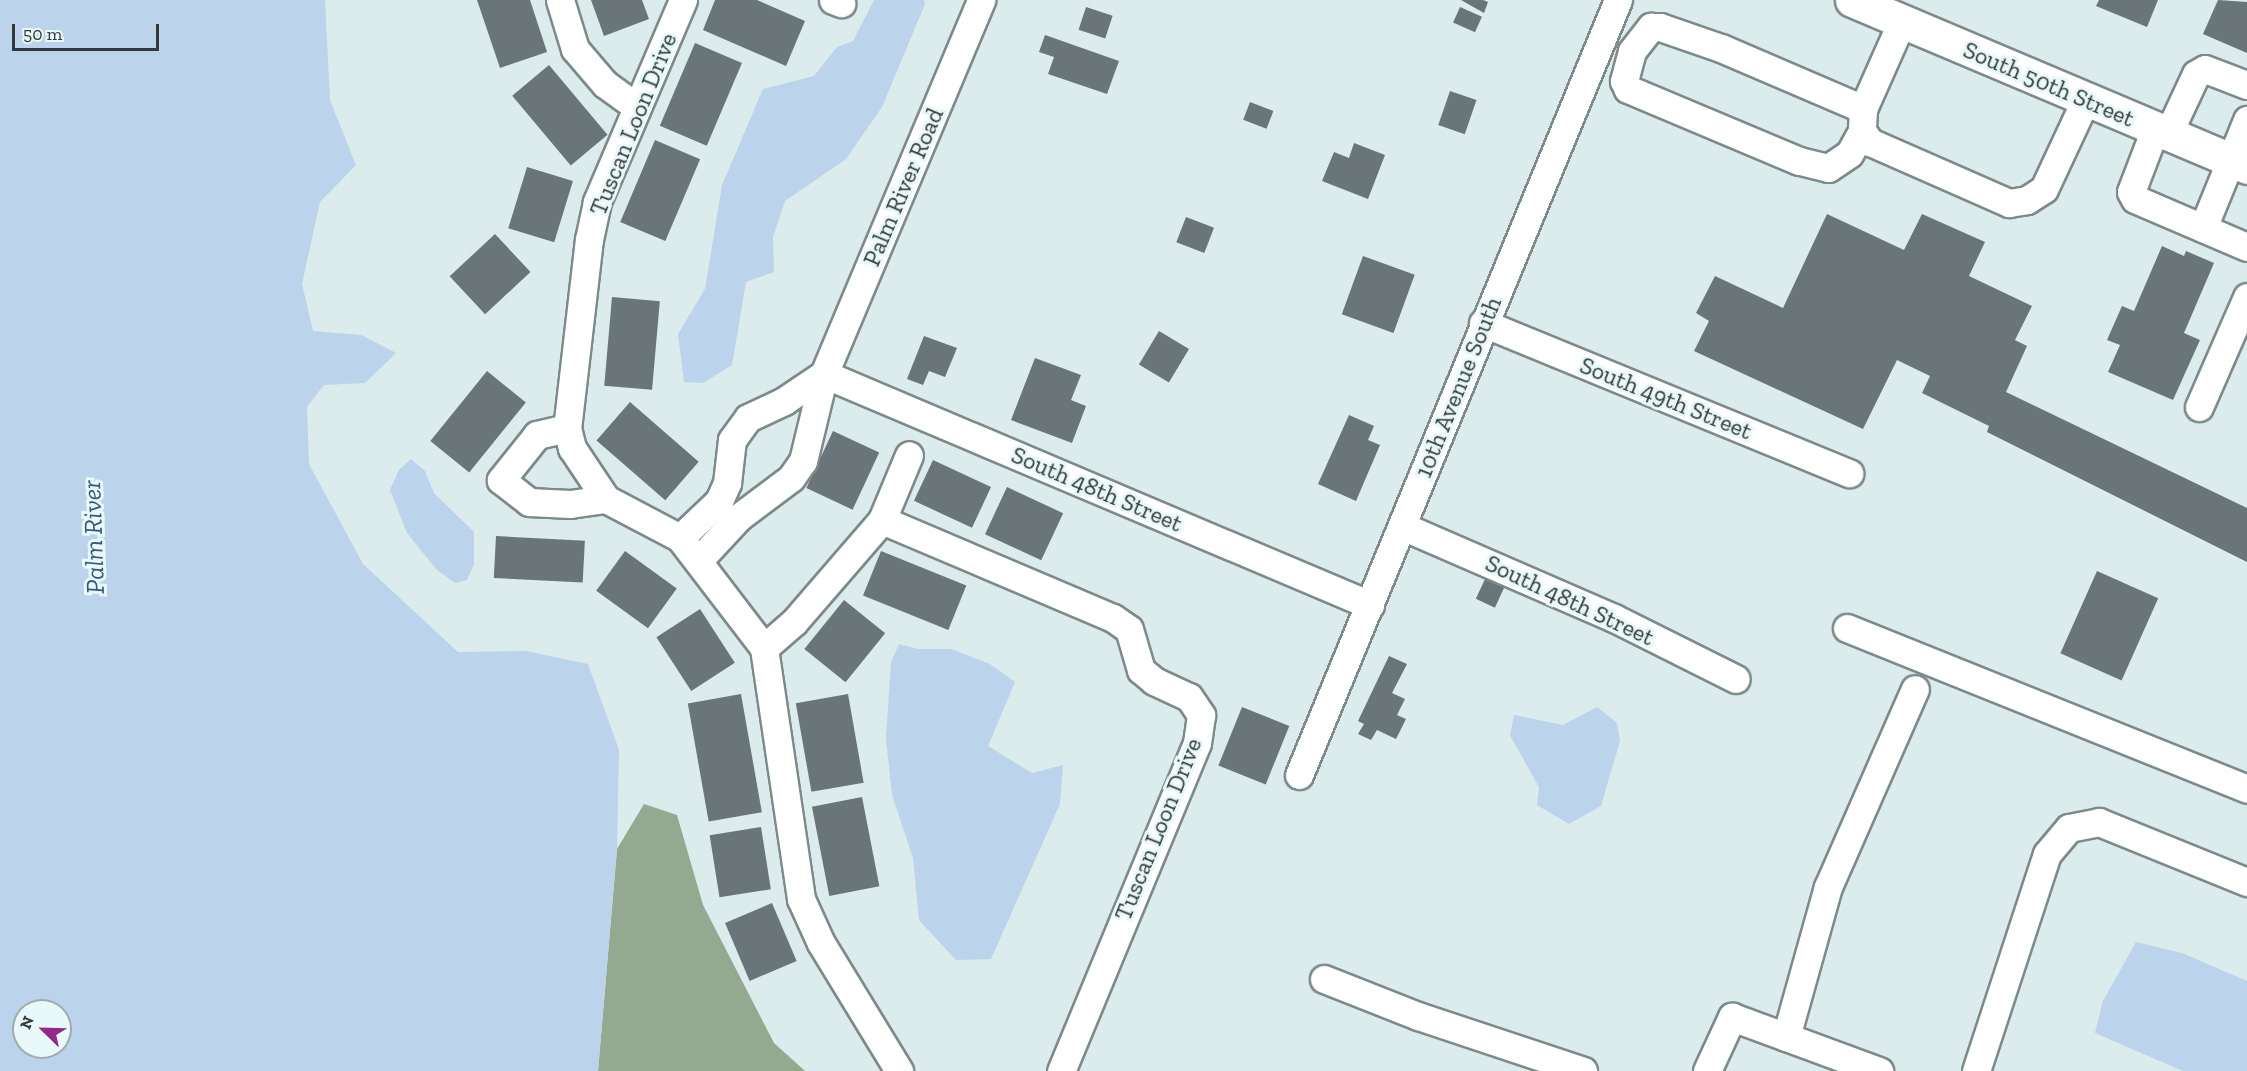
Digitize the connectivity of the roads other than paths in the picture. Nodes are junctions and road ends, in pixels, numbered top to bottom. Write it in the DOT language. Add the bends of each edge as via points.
graph roads {
  1 [pos="560,0"];
  2 [pos="683,0"];
  3 [pos="981,0"];
  4 [pos="1618,0"];
  5 [pos="1852,0"];
  6 [pos="1902,21"];
  7 [pos="2247,85"];
  8 [pos="2086,99"];
  9 [pos="637,107"];
  10 [pos="1862,120"];
  11 [pos="2247,120"];
  12 [pos="2162,131"];
  13 [pos="2238,164"];
  14 [pos="2203,228"];
  15 [pos="2247,247"];
  16 [pos="2247,297"];
  17 [pos="1483,323"];
  18 [pos="824,374"];
  19 [pos="2199,407"];
  20 [pos="567,428"];
  21 [pos="909,455"];
  22 [pos="1849,473"];
  23 [pos="726,483"];
  24 [pos="606,499"];
  25 [pos="754,506"];
  26 [pos="882,520"];
  27 [pos="1402,526"];
  28 [pos="680,538"];
  29 [pos="698,561"];
  30 [pos="1370,605"];
  31 [pos="1847,628"];
  32 [pos="764,648"];
  33 [pos="1736,679"];
  34 [pos="1915,689"];
  35 [pos="1299,775"];
  36 [pos="2247,789"];
  37 [pos="2247,882"];
  38 [pos="1324,979"];
  39 [pos="1786,1037"];
  40 [pos="1069,1069"];
  41 [pos="899,1071"];
  42 [pos="1583,1071"];
  43 [pos="1707,1071"];
  44 [pos="1879,1071"];
  45 [pos="1976,1071"];
  1 -- 9 [label="street" via="576,49 606,84"];
  2 -- 9 [label="street, Tuscan Loon Drive"];
  3 -- 18 [label="street, Palm River Road"];
  4 -- 17 [label="street, 10th Avenue South"];
  5 -- 6 [label="main road, South 50th Street"];
  6 -- 8 [label="main road, South 50th Street"];
  6 -- 10 [label="street"];
  7 -- 12 [label="street" via="2205,69 2196,74"];
  8 -- 10 [label="street" via="2044,189 2027,200 2009,203 1870,142"];
  8 -- 12 [label="main road, South 50th Street"];
  9 -- 20 [label="street, Tuscan Loon Drive" via="597,202 589,239"];
  10 -- 10 [label="street" via="1849,154 1828,168 1799,161 1628,89 1624,81 1632,51 1651,27 1660,27 1720,48"];
  11 -- 13 [label="street"];
  12 -- 13 [label="main road, South 50th Street"];
  12 -- 14 [label="street" via="2130,192 2135,199"];
  13 -- 14 [label="street"];
  14 -- 15 [label="street"];
  16 -- 19 [label="street"];
  17 -- 22 [label="street, South 49th Street"];
  17 -- 27 [label="street, 10th Avenue South"];
  18 -- 23 [label="street" via="784,401 748,418 732,440"];
  18 -- 25 [label="street, Palm River Road" via="803,461 791,478"];
  18 -- 30 [label="street, South 48th Street"];
  20 -- 24 [label="street, Tuscan Loon Drive" via="572,448"];
  20 -- 24 [label="street" via="537,435 501,480 529,502 570,504"];
  21 -- 26 [label="street"];
  23 -- 25 [label="street"];
  23 -- 28 [label="street" via="710,514"];
  24 -- 28 [label="street, Tuscan Loon Drive"];
  25 -- 29 [label="street, Palm River Road"];
  26 -- 32 [label="street" via="794,622"];
  26 -- 40 [label="street, Tuscan Loon Drive" via="1113,618 1129,629 1141,669 1154,681 1189,697 1202,715 1197,743 1086,1004"];
  27 -- 30 [label="street, 10th Avenue South"];
  27 -- 33 [label="street, South 48th Street" via="1614,618"];
  28 -- 29 [label="street, Tuscan Loon Drive"];
  29 -- 32 [label="street, Tuscan Loon Drive"];
  30 -- 35 [label="street, 10th Avenue South"];
  31 -- 36 [label="street"];
  32 -- 41 [label="street, Tuscan Loon Drive" via="801,899 821,943"];
  34 -- 39 [label="street" via="1828,887"];
  37 -- 45 [label="street" via="2099,822 2069,828 2047,854"];
  38 -- 42 [label="street" via="1418,1016"];
  39 -- 43 [label="street" via="1732,1017"];
  39 -- 44 [label="street"];
}
